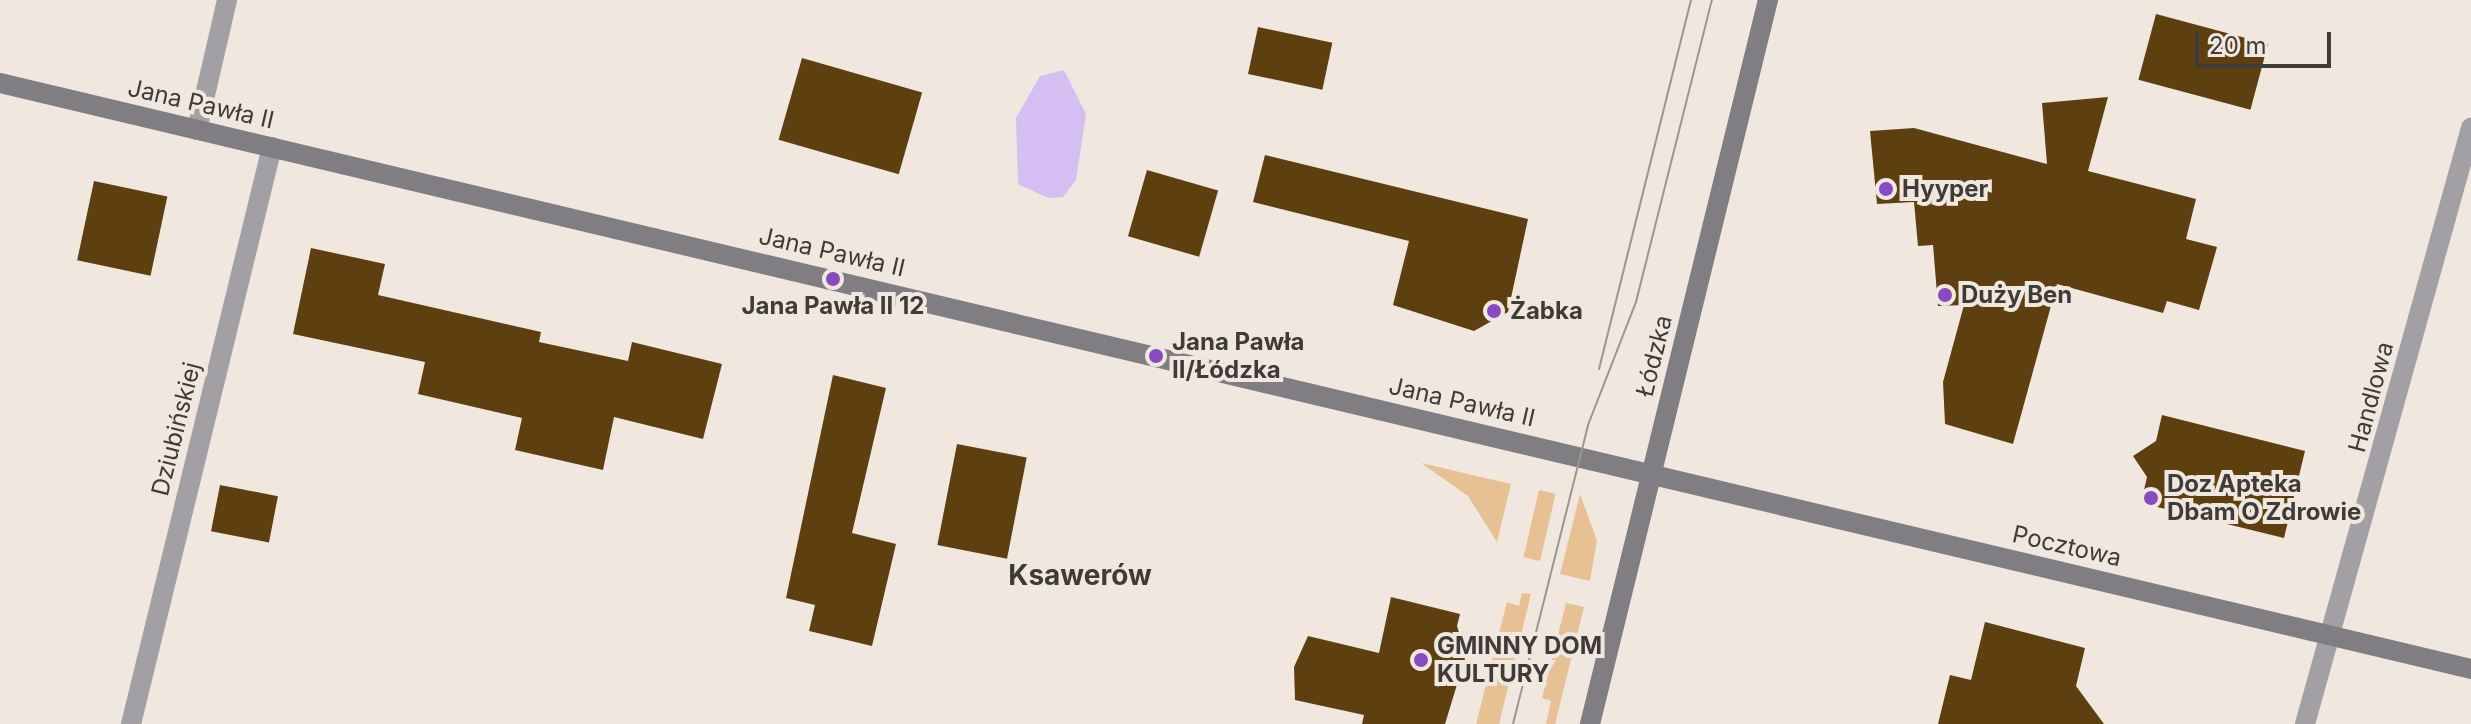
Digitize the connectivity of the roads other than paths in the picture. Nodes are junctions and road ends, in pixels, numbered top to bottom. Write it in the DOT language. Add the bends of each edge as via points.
graph roads {
  1 [pos="227,0"];
  2 [pos="1768,0"];
  3 [pos="0,83"];
  4 [pos="2471,128"];
  5 [pos="197,130"];
  6 [pos="272,147"];
  7 [pos="1652,474"];
  8 [pos="2329,634"];
  9 [pos="2471,669"];
  10 [pos="131,724"];
  11 [pos="1590,724"];
  12 [pos="2305,724"];
  1 -- 5 [label="street"];
  2 -- 7 [label="street, Łódzka"];
  3 -- 5 [label="street, Jana Pawła II"];
  4 -- 8 [label="street, Handlowa"];
  5 -- 6 [label="street, Jana Pawła II"];
  6 -- 7 [label="street, Jana Pawła II"];
  6 -- 10 [label="street, Dziubińskiej"];
  7 -- 8 [label="street, Pocztowa"];
  7 -- 11 [label="street, Łódzka"];
  8 -- 9 [label="street, Pocztowa"];
  8 -- 12 [label="street, Handlowa"];
}
